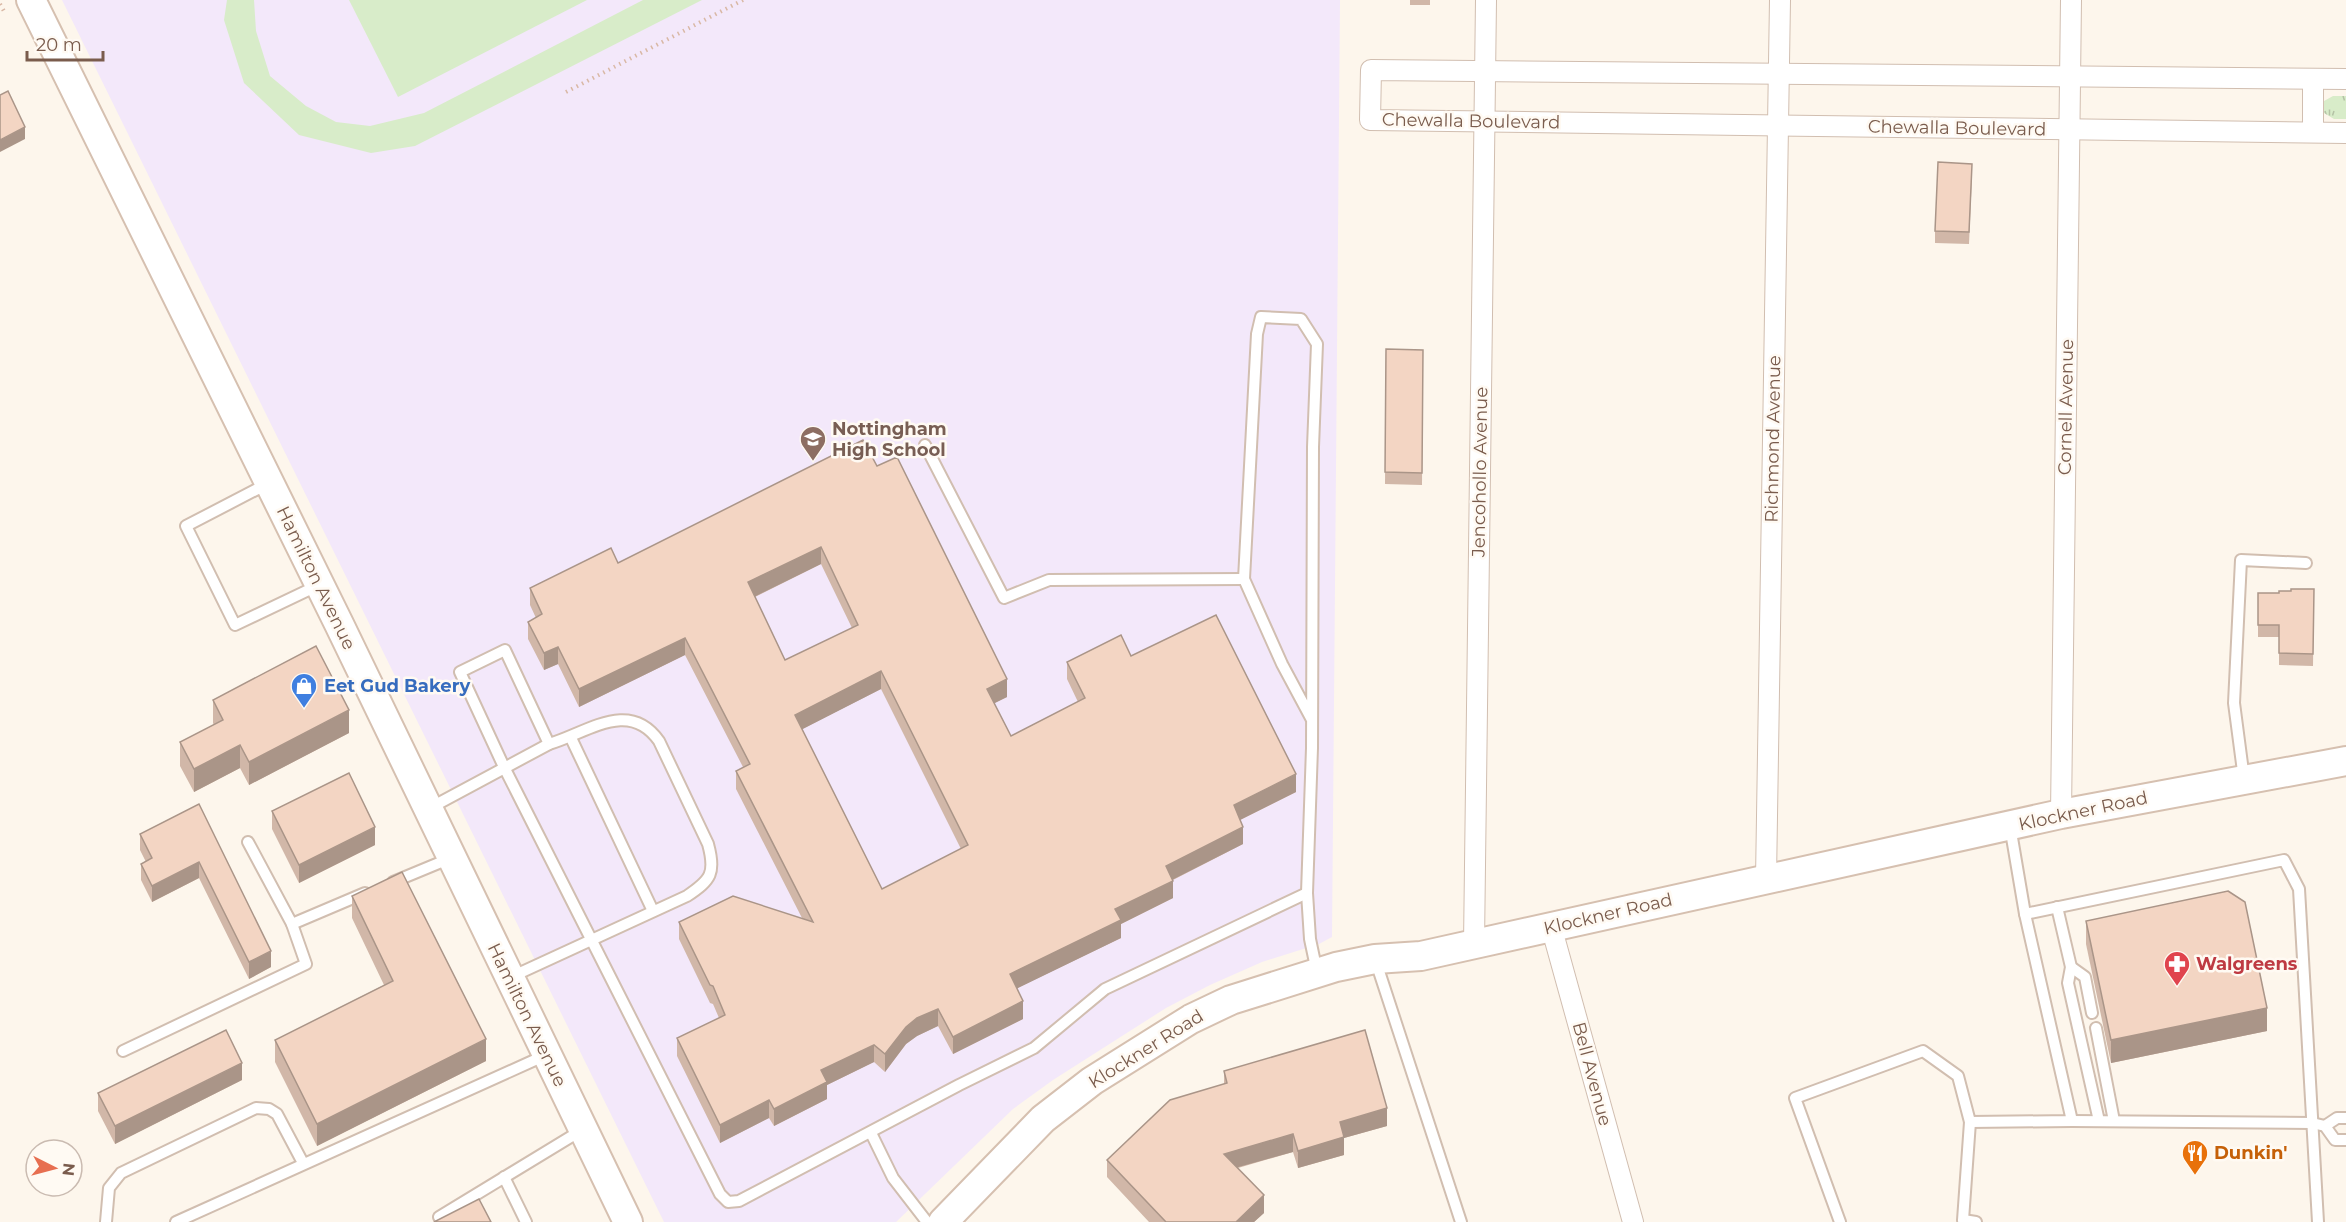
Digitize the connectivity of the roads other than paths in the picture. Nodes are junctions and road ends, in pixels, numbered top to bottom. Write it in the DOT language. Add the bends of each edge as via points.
graph roads {
  1 [pos="31,0"];
  2 [pos="1486,0"];
  3 [pos="1780,0"];
  4 [pos="2071,0"];
  5 [pos="1485,71"];
  6 [pos="1780,74"];
  7 [pos="2070,78"];
  8 [pos="2313,79"];
  9 [pos="2346,79"];
  10 [pos="1484,121"];
  11 [pos="1780,125"];
  12 [pos="2070,129"];
  13 [pos="2313,132"];
  14 [pos="2346,133"];
  15 [pos="925,445"];
  16 [pos="269,483"];
  17 [pos="2306,563"];
  18 [pos="1244,579"];
  19 [pos="319,585"];
  20 [pos="1312,720"];
  21 [pos="571,738"];
  22 [pos="549,744"];
  23 [pos="2346,761"];
  24 [pos="504,768"];
  25 [pos="2244,779"];
  26 [pos="428,809"];
  27 [pos="2061,814"];
  28 [pos="2010,826"];
  29 [pos="248,842"];
  30 [pos="451,858"];
  31 [pos="1766,879"];
  32 [pos="1307,893"];
  33 [pos="2057,907"];
  34 [pos="653,911"];
  35 [pos="2025,914"];
  36 [pos="292,924"];
  37 [pos="1551,927"];
  38 [pos="592,938"];
  39 [pos="1474,944"];
  40 [pos="1375,959"];
  41 [pos="2071,967"];
  42 [pos="1317,972"];
  43 [pos="509,978"];
  44 [pos="2092,1012"];
  45 [pos="2096,1028"];
  46 [pos="123,1051"];
  47 [pos="546,1054"];
  48 [pos="2346,1118"];
  49 [pos="2072,1120"];
  50 [pos="2099,1121"];
  51 [pos="2114,1121"];
  52 [pos="1970,1122"];
  53 [pos="2312,1123"];
  54 [pos="2325,1126"];
  55 [pos="583,1130"];
  56 [pos="871,1133"];
  57 [pos="2346,1140"];
  58 [pos="303,1163"];
  59 [pos="504,1177"];
  60 [pos="439,1217"];
  61 [pos="1961,1221"];
  62 [pos="106,1222"];
  63 [pos="176,1222"];
  64 [pos="526,1222"];
  65 [pos="628,1222"];
  66 [pos="927,1222"];
  67 [pos="943,1222"];
  68 [pos="1461,1222"];
  69 [pos="1633,1222"];
  70 [pos="1840,1222"];
  71 [pos="1976,1222"];
  72 [pos="2318,1222"];
  1 -- 16 [label="main road, Hamilton Avenue"];
  2 -- 5 [label="street, Jencohollo Avenue"];
  3 -- 6 [label="street, Richmond Avenue"];
  4 -- 7 [label="street, Cornell Avenue"];
  5 -- 6 [label="street, Chewalla Boulevard"];
  5 -- 10 [label="street, Jencohollo Avenue"];
  5 -- 10 [label="street, Chewalla Boulevard" via="1371,70 1370,120"];
  6 -- 7 [label="street, Chewalla Boulevard"];
  6 -- 11 [label="street, Richmond Avenue"];
  7 -- 8 [label="street, Chewalla Boulevard"];
  7 -- 12 [label="street, Cornell Avenue"];
  8 -- 9 [label="street, Chewalla Boulevard"];
  8 -- 13 [label="street"];
  10 -- 11 [label="street, Chewalla Boulevard"];
  10 -- 39 [label="street, Jencohollo Avenue"];
  11 -- 12 [label="street, Chewalla Boulevard"];
  11 -- 31 [label="street, Richmond Avenue"];
  12 -- 13 [label="street, Chewalla Boulevard"];
  12 -- 27 [label="street, Cornell Avenue"];
  13 -- 14 [label="street, Chewalla Boulevard"];
  15 -- 18 [label="lane" via="1004,598 1049,580"];
  16 -- 19 [label="main road, Hamilton Avenue"];
  16 -- 19 [label="lane" via="186,526 235,624"];
  17 -- 25 [label="lane" via="2241,560 2234,703"];
  18 -- 20 [label="lane"];
  18 -- 20 [label="lane" via="1257,334 1262,317 1301,319 1317,344"];
  19 -- 26 [label="main road, Hamilton Avenue"];
  20 -- 32 [label="lane"];
  21 -- 22 [label="lane"];
  21 -- 34 [label="lane"];
  21 -- 34 [label="lane" via="603,722 622,720 650,728 708,844 711,874 702,886"];
  22 -- 24 [label="lane"];
  22 -- 24 [label="lane" via="505,650 460,672"];
  23 -- 25 [label="main road, Klockner Road"];
  24 -- 26 [label="lane"];
  24 -- 38 [label="lane"];
  25 -- 27 [label="main road, Klockner Road"];
  26 -- 30 [label="main road, Hamilton Avenue"];
  27 -- 28 [label="main road, Klockner Road"];
  28 -- 31 [label="main road, Klockner Road"];
  28 -- 35 [label="lane"];
  29 -- 36 [label="lane"];
  30 -- 36 [label="lane"];
  30 -- 43 [label="main road, Hamilton Avenue"];
  31 -- 37 [label="main road, Klockner Road"];
  32 -- 42 [label="lane"];
  32 -- 56 [label="lane" via="1105,989 1034,1048"];
  33 -- 35 [label="lane"];
  33 -- 41 [label="lane"];
  33 -- 53 [label="lane" via="2284,860 2299,889"];
  34 -- 38 [label="lane"];
  35 -- 49 [label="lane"];
  36 -- 46 [label="lane" via="306,964"];
  37 -- 39 [label="main road, Klockner Road"];
  37 -- 69 [label="street, Bell Avenue"];
  38 -- 43 [label="lane"];
  38 -- 56 [label="lane" via="720,1194 728,1202 739,1201"];
  39 -- 40 [label="main road, Klockner Road" via="1421,956"];
  40 -- 42 [label="main road, Klockner Road"];
  40 -- 68 [label="lane"];
  41 -- 44 [label="lane" via="2085,977"];
  41 -- 50 [label="lane" via="2068,983"];
  42 -- 67 [label="main road, Klockner Road" via="1201,1014 1092,1081 1043,1119"];
  43 -- 47 [label="main road, Hamilton Avenue"];
  45 -- 51 [label="lane"];
  47 -- 55 [label="main road, Hamilton Avenue"];
  47 -- 58 [label="lane"];
  48 -- 54 [label="lane" via="2337,1118"];
  49 -- 50 [label="lane"];
  49 -- 52 [label="lane"];
  50 -- 51 [label="lane"];
  51 -- 53 [label="lane"];
  52 -- 61 [label="lane"];
  52 -- 70 [label="lane" via="1958,1076 1923,1051 1795,1098"];
  53 -- 54 [label="lane"];
  53 -- 72 [label="lane"];
  54 -- 57 [label="lane" via="2335,1140"];
  55 -- 59 [label="lane"];
  55 -- 65 [label="main road, Hamilton Avenue"];
  56 -- 66 [label="lane" via="893,1178"];
  58 -- 62 [label="lane" via="277,1114 256,1108 120,1173 109,1188"];
  58 -- 63 [label="lane"];
  59 -- 60 [label="lane"];
  59 -- 64 [label="lane"];
  61 -- 71 [label="lane"];
}
